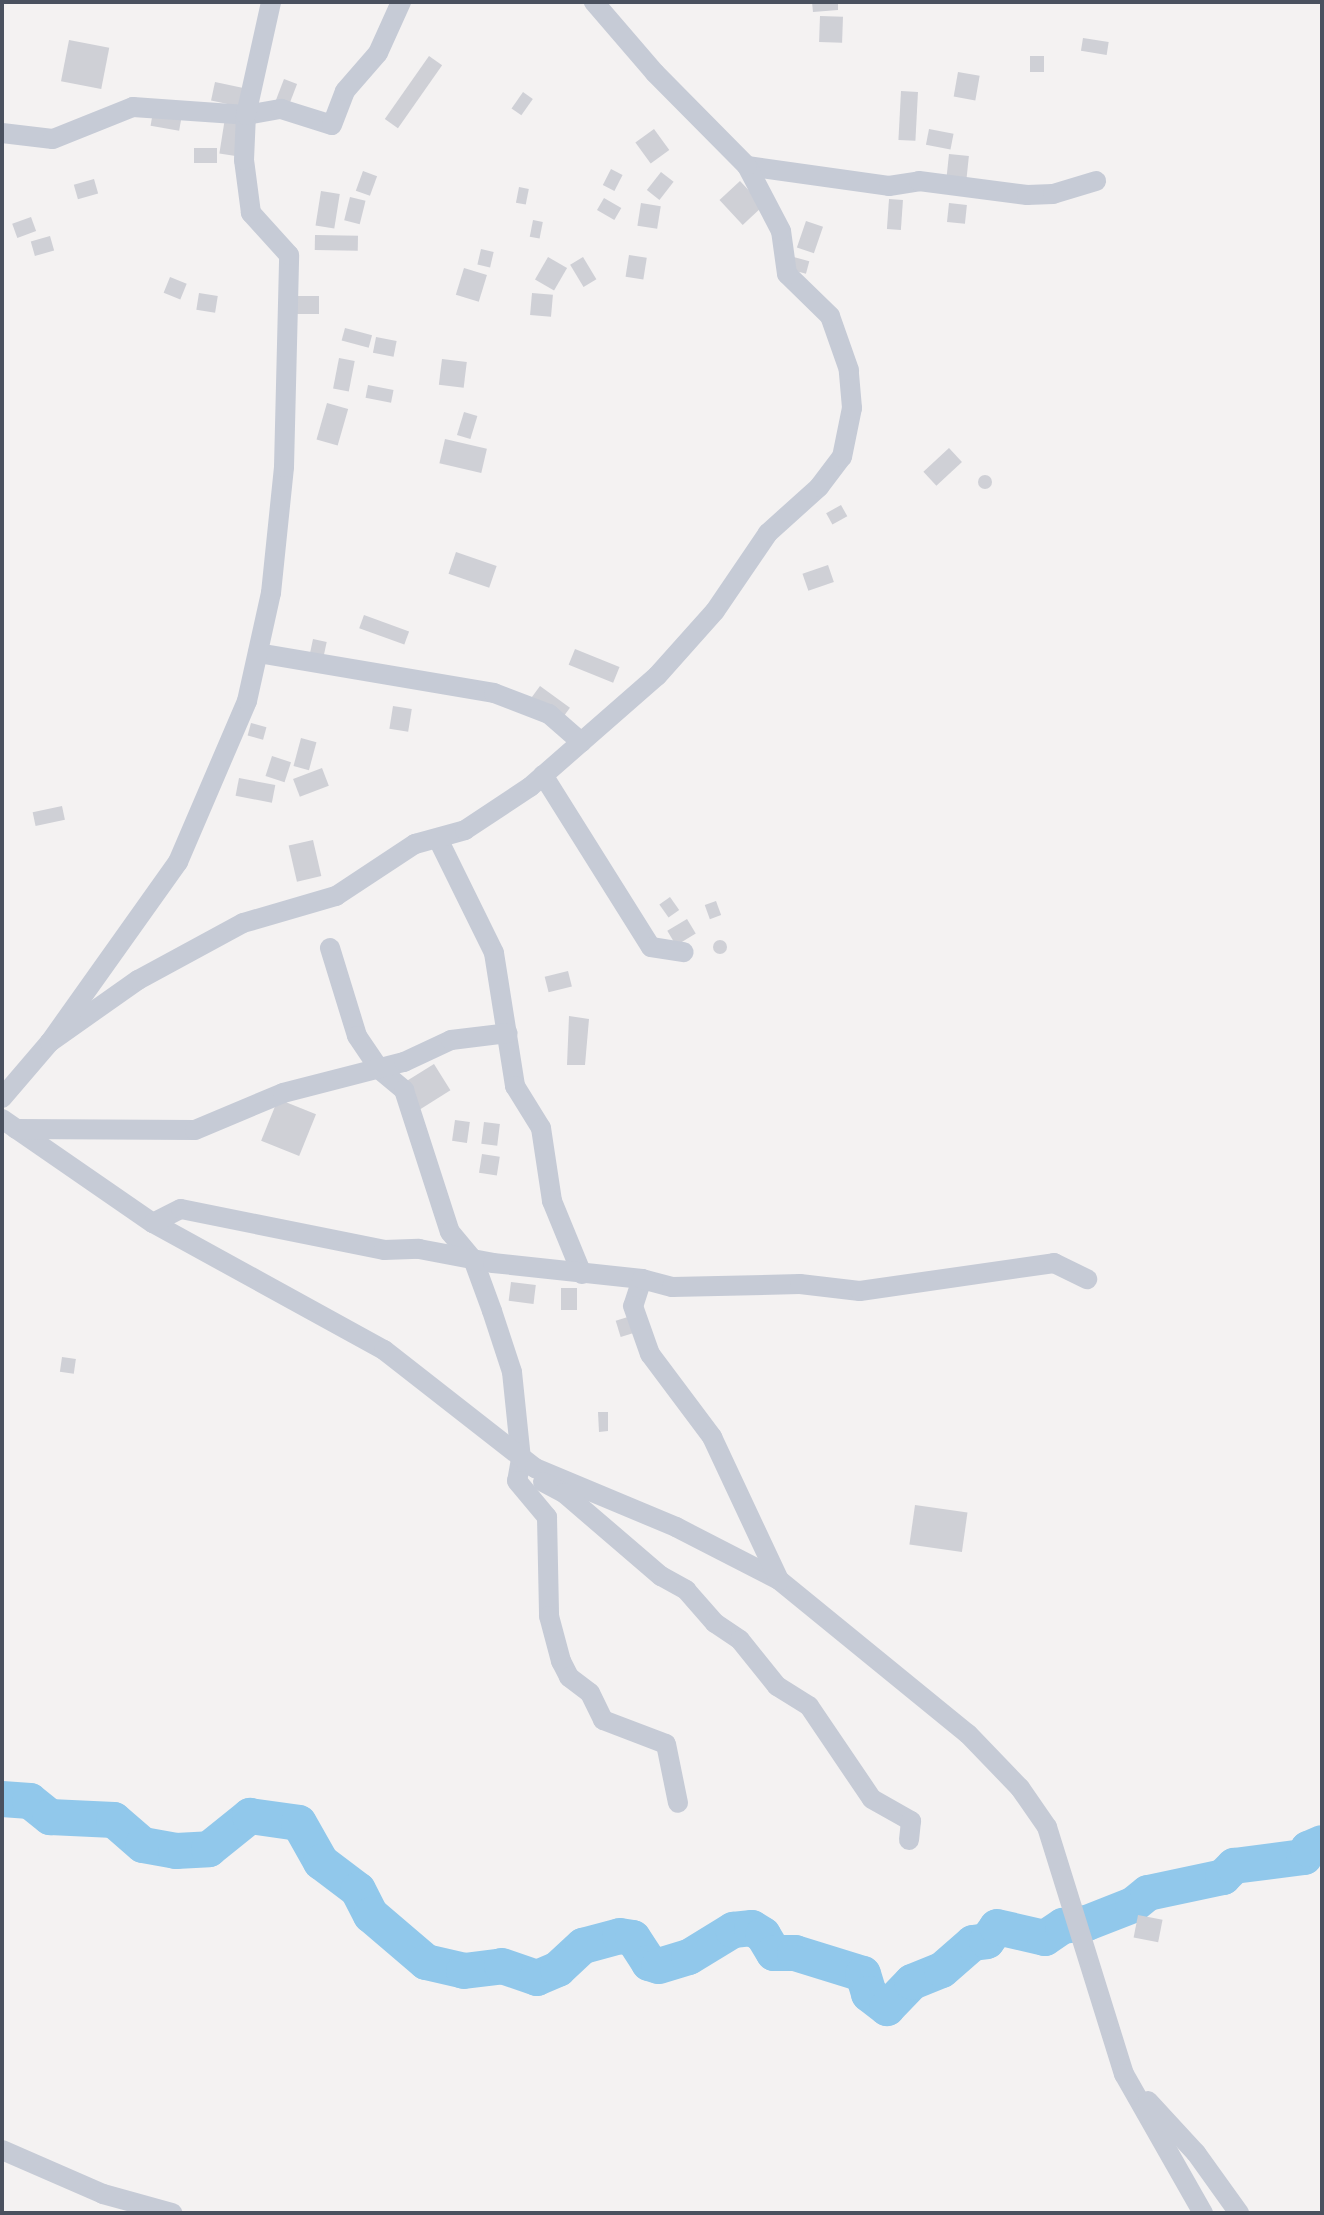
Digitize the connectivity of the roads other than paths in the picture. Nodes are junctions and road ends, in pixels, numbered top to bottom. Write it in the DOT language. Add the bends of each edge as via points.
graph roads {
  1 [pos="271,2"];
  2 [pos="401,2"];
  3 [pos="594,2"];
  4 [pos="246,115"];
  5 [pos="2,133"];
  6 [pos="747,166"];
  7 [pos="1096,181"];
  8 [pos="258,653"];
  9 [pos="581,742"];
  10 [pos="543,775"];
  11 [pos="438,839"];
  12 [pos="330,948"];
  13 [pos="684,952"];
  14 [pos="508,1033"];
  15 [pos="50,1042"];
  16 [pos="379,1069"];
  17 [pos="2,1098"];
  18 [pos="9,1124"];
  19 [pos="153,1223"];
  20 [pos="473,1259"];
  21 [pos="582,1274"];
  22 [pos="642,1279"];
  23 [pos="1087,1279"];
  24 [pos="521,1459"];
  25 [pos="779,1580"];
  26 [pos="678,1803"];
  27 [pos="909,1840"];
  28 [pos="1124,2074"];
  29 [pos="2,2150"];
  30 [pos="172,2213"];
  31 [pos="1203,2213"];
  32 [pos="1239,2213"];
  1 -- 4 [label="street"];
  2 -- 4 [label="street" via="378,53 345,91 332,125 281,109"];
  3 -- 6 [label="street"];
  4 -- 5 [label="street" via="133,107 53,139"];
  4 -- 8 [label="street" via="246,195 251,213 289,255 284,467 271,593"];
  6 -- 7 [label="street" via="874,184 919,181 1027,195"];
  6 -- 9 [label="street" via="781,231 787,274 827,312 844,347 852,408 849,434 830,474 768,533 691,639"];
  8 -- 9 [label="street" via="494,693 549,714"];
  8 -- 15 [label="street" via="230,745 178,862"];
  9 -- 10 [label="street"];
  10 -- 11 [label="street" via="465,830"];
  10 -- 13 [label="street" via="651,947"];
  11 -- 14 [label="street" via="494,953"];
  11 -- 15 [label="street" via="415,844 336,896 243,923 138,980"];
  12 -- 16 [label="street" via="357,1036"];
  14 -- 16 [label="street" via="451,1040"];
  14 -- 21 [label="street" via="515,1086 541,1128 552,1201"];
  15 -- 17 [label="street"];
  16 -- 18 [label="street" via="283,1093 195,1130"];
  16 -- 20 [label="street" via="404,1090 450,1232"];
  18 -- 19 [label="street"];
  19 -- 20 [label="street" via="181,1209 376,1248"];
  19 -- 24 [label="street" via="384,1350"];
  20 -- 21 [label="street"];
  20 -- 24 [label="street" via="512,1372"];
  21 -- 22 [label="street"];
  22 -- 23 [label="street" via="672,1287 800,1284 860,1291 1054,1263"];
  22 -- 25 [label="street" via="633,1306 650,1354 712,1437"];
  24 -- 25 [label="street" via="676,1527"];
  24 -- 26 [label="street" via="517,1481 547,1517 549,1616 561,1661 569,1677 590,1693 603,1720 666,1744"];
  24 -- 27 [label="street" via="538,1479 564,1493 661,1576 686,1590 715,1623 740,1640 777,1686 809,1706 872,1799 911,1821"];
  25 -- 28 [label="street" via="968,1734 1020,1788 1047,1827"];
  28 -- 31 [label="street"];
  28 -- 32 [label="street" via="1196,2153"];
  29 -- 30 [label="street" via="103,2194"];
}
